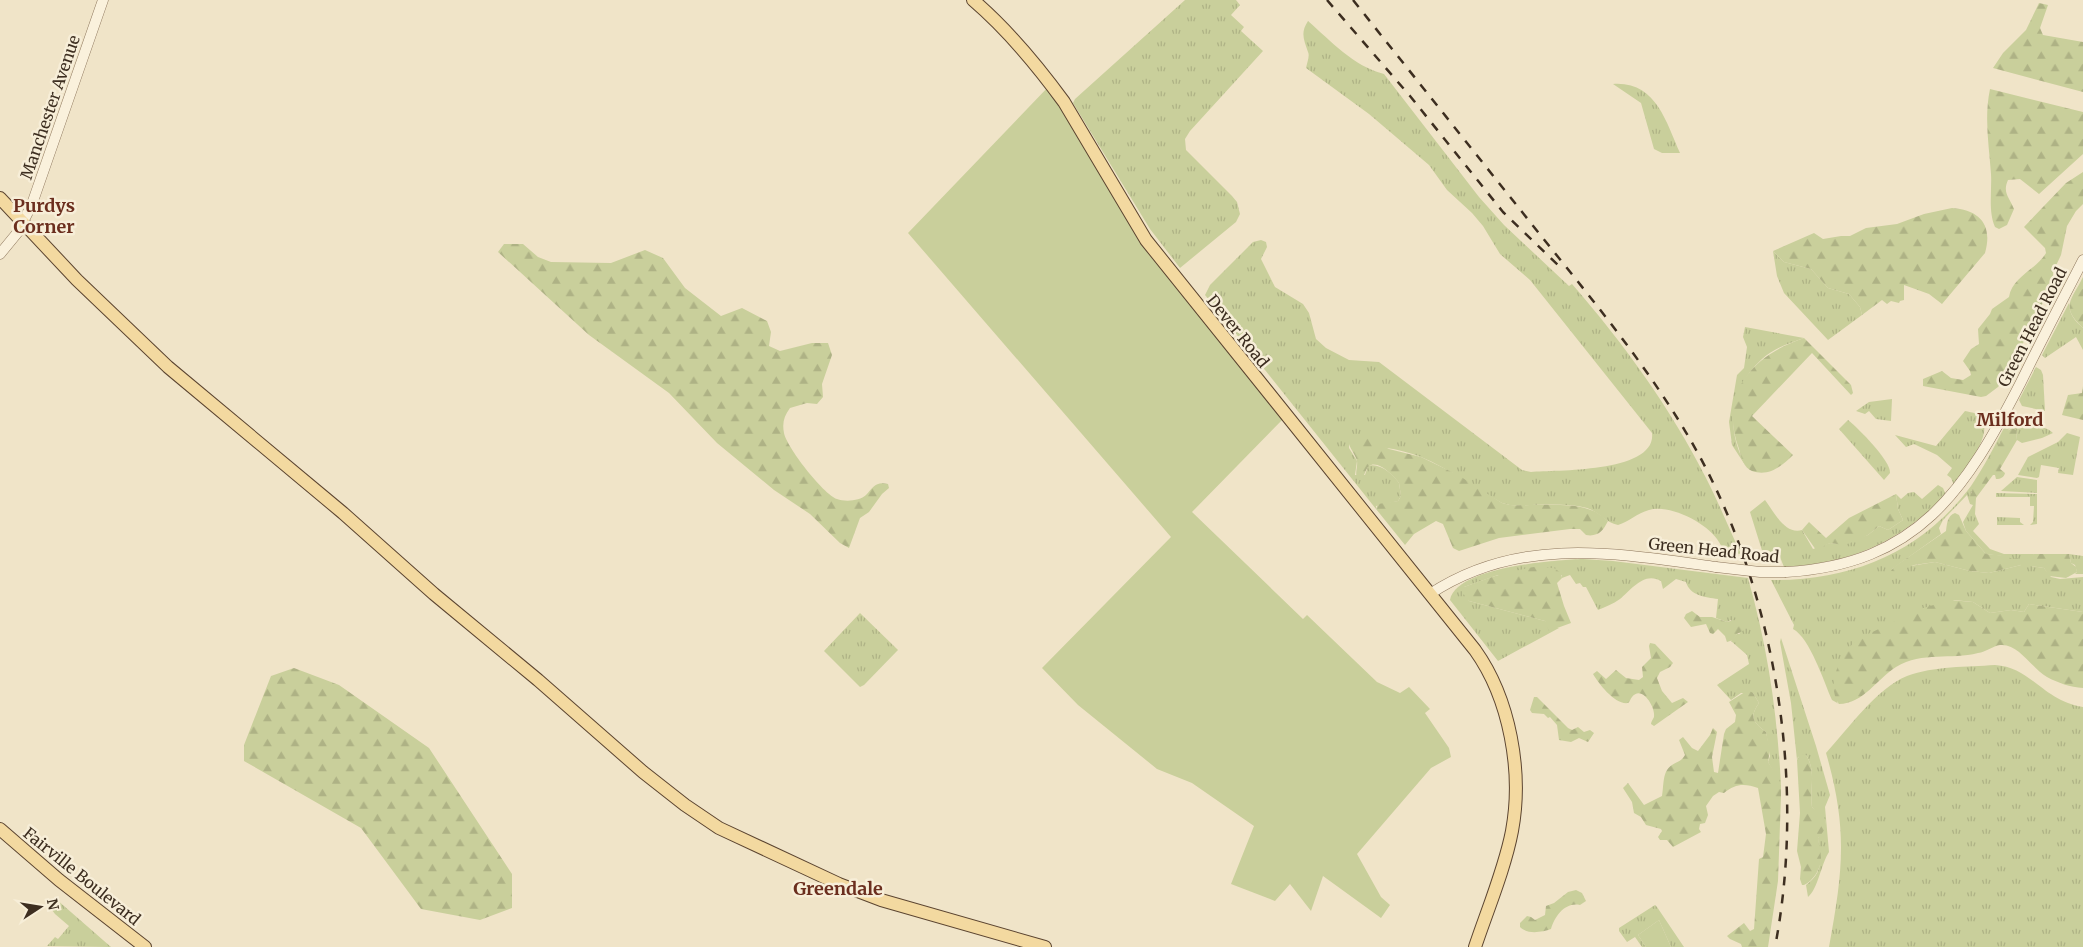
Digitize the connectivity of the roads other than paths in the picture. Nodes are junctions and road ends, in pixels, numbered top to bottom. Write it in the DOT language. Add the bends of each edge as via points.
graph roads {
  1 [pos="103,0"];
  2 [pos="973,0"];
  3 [pos="0,198"];
  4 [pos="24,223"];
  5 [pos="0,254"];
  6 [pos="2083,260"];
  7 [pos="1430,594"];
  8 [pos="0,830"];
  9 [pos="145,947"];
  10 [pos="1045,947"];
  11 [pos="1475,947"];
  1 -- 4 [label="street, Manchester Avenue"];
  2 -- 7 [label="main road, Dever Road" via="1027,54 1051,84 1146,240"];
  3 -- 4 [label="main road"];
  4 -- 5 [label="street, Manchester Avenue"];
  4 -- 10 [label="main road" via="76,280 168,367 685,805 719,828 839,884 881,900"];
  6 -- 7 [label="street, Green Head Road, bridge" via="2006,412 1974,466 1949,500 1929,519 1868,557 1825,569 1786,572 1597,552 1554,553 1477,569"];
  7 -- 11 [label="main road, Dever Road" via="1491,674 1509,733 1515,773 1516,804 1512,833"];
  8 -- 9 [label="main road, Fairville Boulevard"];
}
